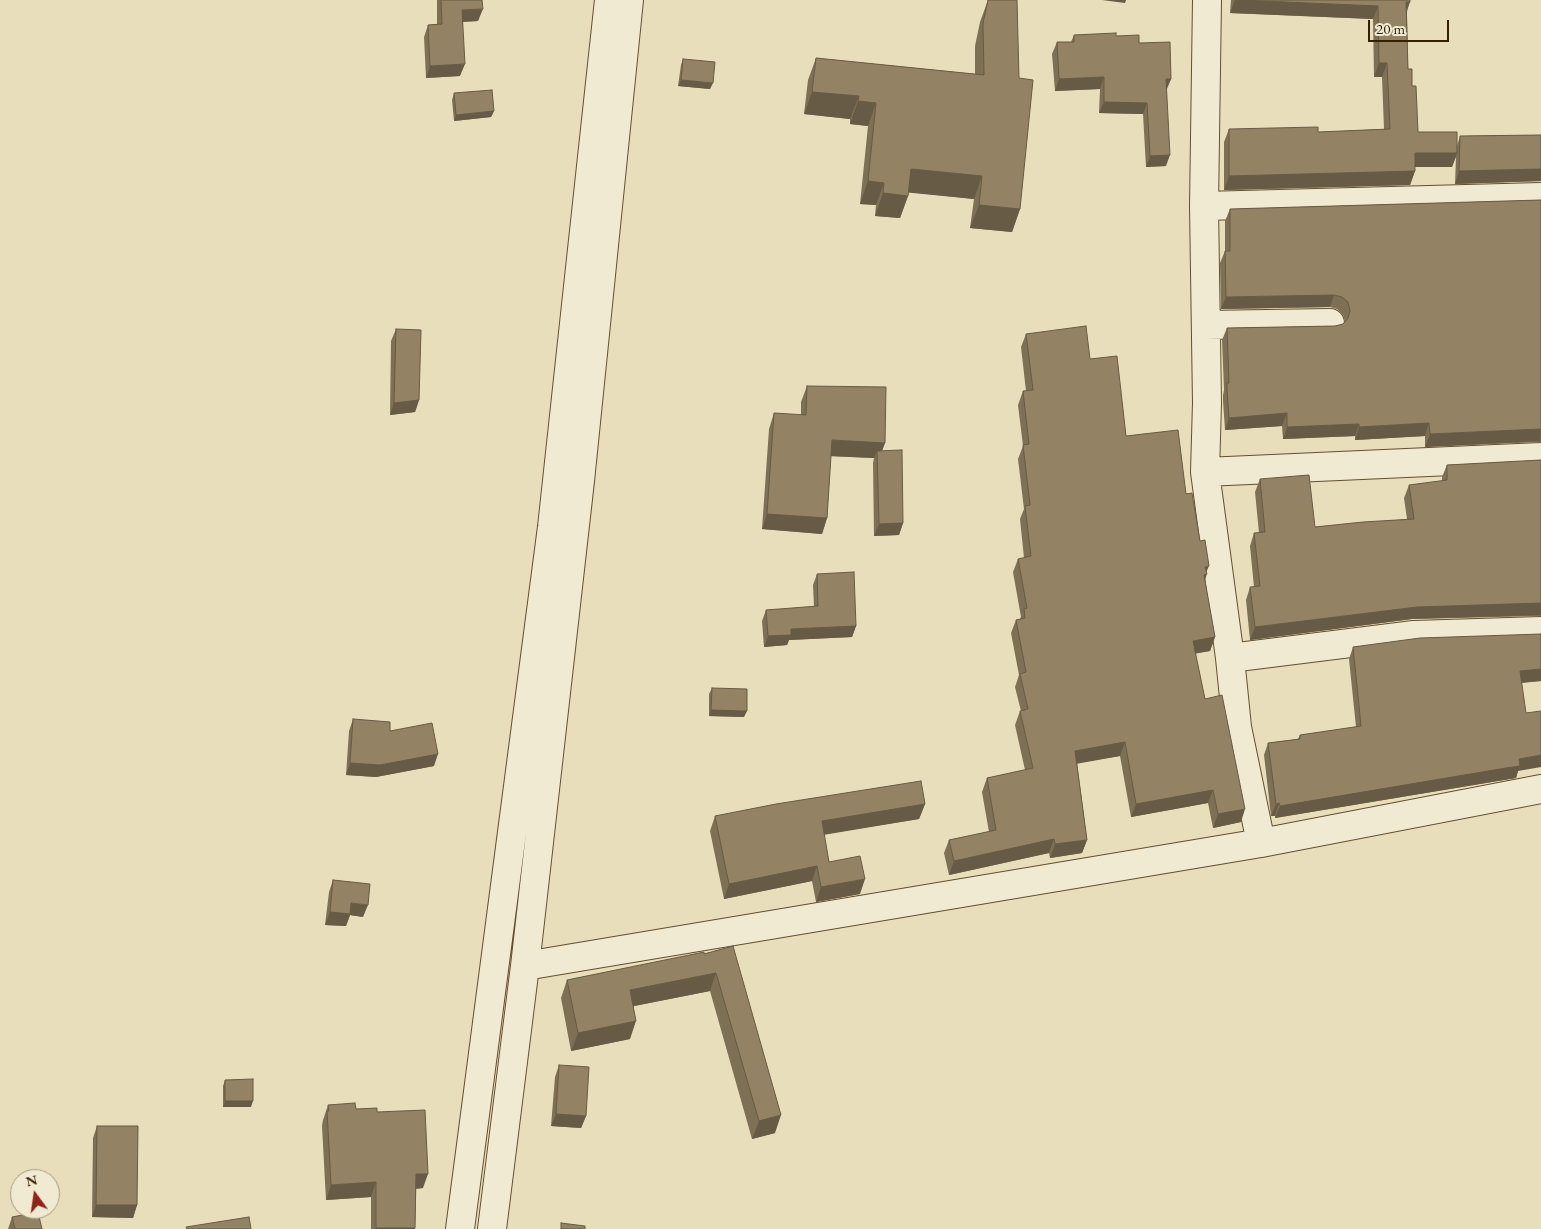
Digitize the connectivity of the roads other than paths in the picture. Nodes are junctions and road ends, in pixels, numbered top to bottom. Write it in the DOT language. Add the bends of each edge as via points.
graph roads {
  1 [pos="609,0"];
  2 [pos="629,0"];
  3 [pos="1207,0"];
  4 [pos="1541,197"];
  5 [pos="1204,206"];
  6 [pos="1330,323"];
  7 [pos="1206,325"];
  8 [pos="1541,457"];
  9 [pos="1205,472"];
  10 [pos="1541,631"];
  11 [pos="1230,658"];
  12 [pos="1541,789"];
  13 [pos="1261,843"];
  14 [pos="525,966"];
  15 [pos="460,1229"];
  16 [pos="492,1229"];
  1 -- 15 [label="street" via="552,527"];
  2 -- 14 [label="street" via="580,481"];
  3 -- 5 [label="street"];
  4 -- 5 [label="street"];
  5 -- 7 [label="street"];
  6 -- 7 [label="street"];
  7 -- 9 [label="street"];
  8 -- 9 [label="street"];
  9 -- 11 [label="street"];
  10 -- 11 [label="street" via="1414,635"];
  11 -- 13 [label="street" via="1237,726"];
  12 -- 13 [label="street"];
  13 -- 14 [label="street"];
  14 -- 16 [label="street"];
}
